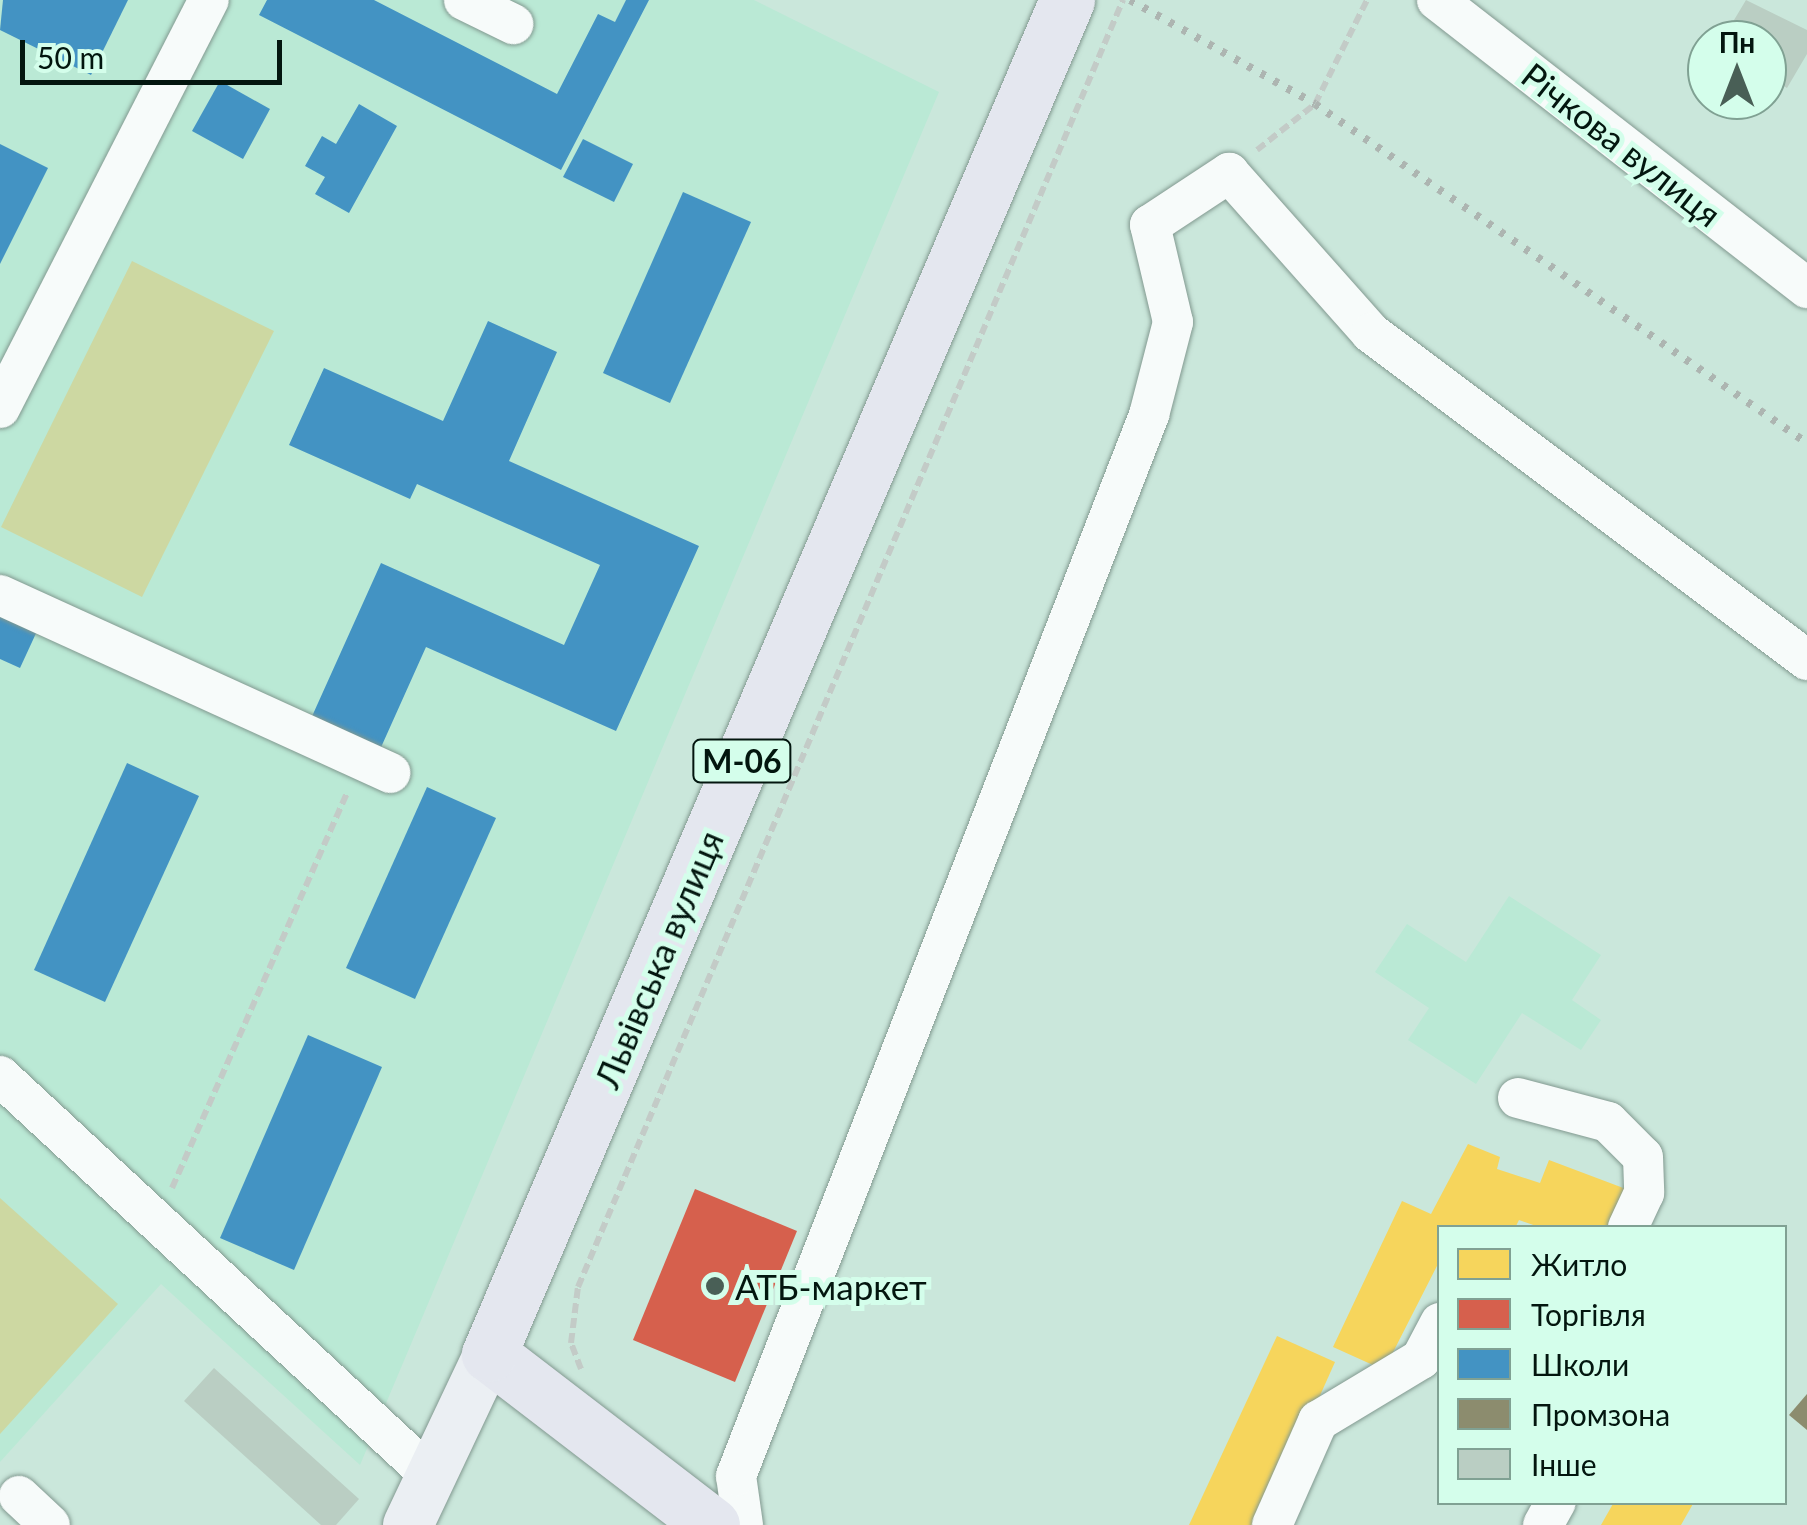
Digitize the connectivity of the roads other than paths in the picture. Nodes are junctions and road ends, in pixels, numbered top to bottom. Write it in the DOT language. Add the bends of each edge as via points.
graph roads {
  1 [pos="209,0"];
  2 [pos="464,0"];
  3 [pos="1068,0"];
  4 [pos="1436,0"];
  5 [pos="513,24"];
  6 [pos="1807,288"];
  7 [pos="0,408"];
  8 [pos="0,594"];
  9 [pos="1807,660"];
  10 [pos="376,767"];
  11 [pos="0,1076"];
  12 [pos="1518,1098"];
  13 [pos="1629,1225"];
  14 [pos="1437,1329"];
  15 [pos="489,1354"];
  16 [pos="429,1474"];
  17 [pos="736,1476"];
  18 [pos="19,1496"];
  19 [pos="693,1512"];
  20 [pos="50,1525"];
  21 [pos="408,1525"];
  22 [pos="743,1525"];
  23 [pos="1272,1525"];
  1 -- 7 [label="street"];
  2 -- 5 [label="street"];
  3 -- 15 [label="highway, Львівська вулиця / М-06" via="1018,182"];
  4 -- 6 [label="street, Річкова вулиця"];
  8 -- 10 [label="street"];
  9 -- 17 [label="street" via="1371,334 1230,173 1150,225 1174,322 1149,416"];
  11 -- 16 [label="street"];
  12 -- 13 [label="street" via="1608,1122 1642,1157 1644,1193"];
  14 -- 23 [label="street" via="1421,1359 1318,1421"];
  15 -- 16 [label="main road, Львівська вулиця"];
  15 -- 19 [label="highway"];
  16 -- 21 [label="main road, Львівська вулиця"];
  17 -- 19 [label="street"];
  17 -- 22 [label="street"];
  18 -- 20 [label="street"];
}
